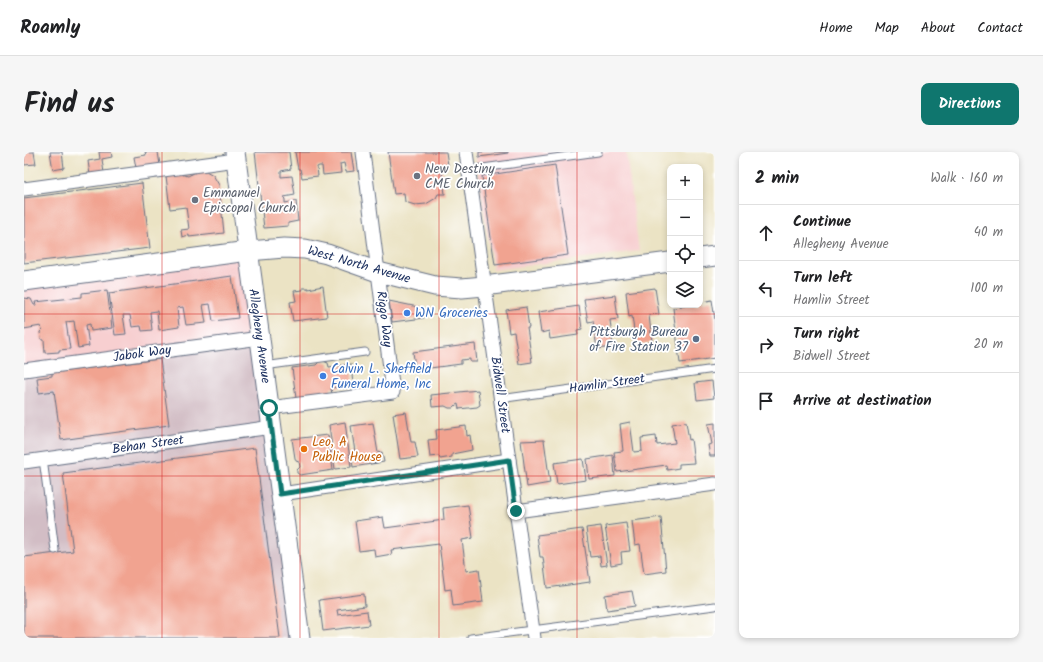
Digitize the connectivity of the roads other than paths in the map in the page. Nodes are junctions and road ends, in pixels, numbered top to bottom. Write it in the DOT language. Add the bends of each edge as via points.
graph roads {
  1 [pos="363,152"];
  2 [pos="466,152"];
  3 [pos="598,152"];
  4 [pos="235,156"];
  5 [pos="468,170"];
  6 [pos="24,189"];
  7 [pos="248,251"];
  8 [pos="715,256"];
  9 [pos="703,258"];
  10 [pos="667,262"];
  11 [pos="378,272"];
  12 [pos="24,281"];
  13 [pos="484,286"];
  14 [pos="260,338"];
  15 [pos="365,352"];
  16 [pos="264,366"];
  17 [pos="715,369"];
  18 [pos="24,370"];
  19 [pos="500,398"];
  20 [pos="269,408"];
  21 [pos="272,427"];
  22 [pos="43,459"];
  23 [pos="509,460"];
  24 [pos="24,462"];
  25 [pos="715,484"];
  26 [pos="280,494"];
  27 [pos="516,511"];
  28 [pos="55,550"];
  29 [pos="715,606"];
  30 [pos="533,634"];
  31 [pos="300,638"];
  32 [pos="471,638"];
  1 -- 11 [label="street, Riggo Way"];
  2 -- 5 [label="street, Bidwell Street"];
  3 -- 5 [label="lane"];
  4 -- 6 [label="street"];
  4 -- 7 [label="street, Allegheny Avenue"];
  5 -- 13 [label="street, Bidwell Street"];
  7 -- 11 [label="street, West North Avenue" via="305,249"];
  7 -- 12 [label="street, West North Avenue"];
  7 -- 14 [label="street, Allegheny Avenue"];
  8 -- 9 [label="street"];
  10 -- 13 [label="street, West North Avenue"];
  11 -- 13 [label="street, West North Avenue" via="435,286"];
  11 -- 20 [label="street, Riggo Way" via="393,392"];
  13 -- 19 [label="street, Bidwell Street"];
  14 -- 16 [label="street, Allegheny Avenue"];
  14 -- 18 [label="street, Jabok Way"];
  15 -- 16 [label="lane"];
  16 -- 20 [label="street, Allegheny Avenue"];
  17 -- 19 [label="lane, Hamlin Street"];
  19 -- 23 [label="street, Bidwell Street"];
  20 -- 21 [label="street, Allegheny Avenue"];
  21 -- 22 [label="street, Behan Street"];
  21 -- 26 [label="street, Allegheny Avenue"];
  22 -- 24 [label="street, Behan Street"];
  22 -- 28 [label="lane"];
  23 -- 26 [label="street"];
  23 -- 27 [label="street, Bidwell Street"];
  25 -- 27 [label="street"];
  26 -- 31 [label="street, Allegheny Avenue"];
  27 -- 30 [label="street, Bidwell Street"];
  29 -- 30 [label="lane"];
  30 -- 32 [label="lane"];
}
